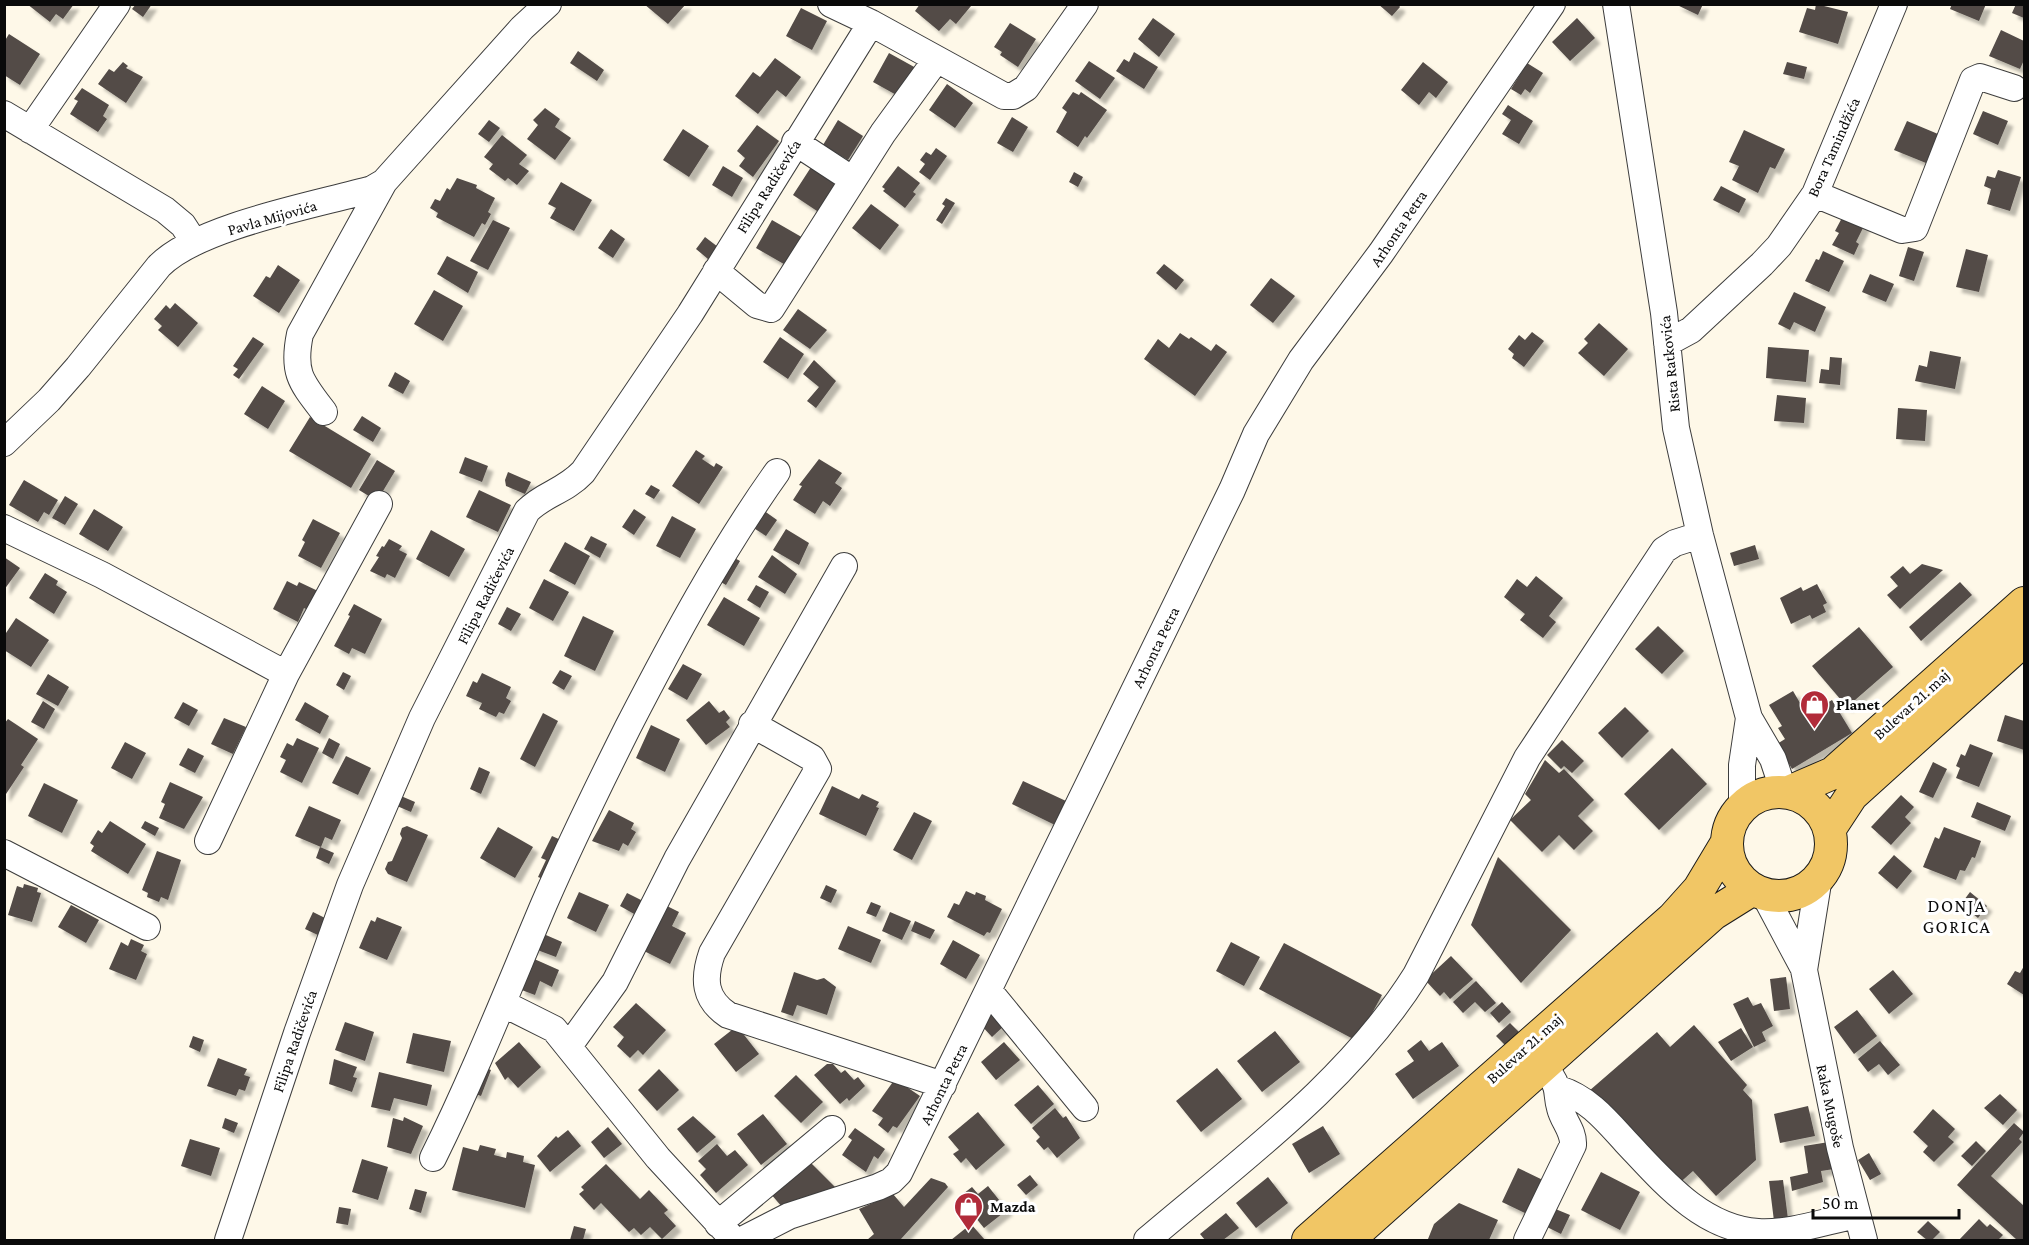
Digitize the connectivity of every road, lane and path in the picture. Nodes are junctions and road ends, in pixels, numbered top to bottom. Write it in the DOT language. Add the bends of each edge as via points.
graph roads {
  1 [pos="548,4"];
  2 [pos="831,4"];
  3 [pos="1086,4"];
  4 [pos="1552,4"];
  5 [pos="1616,4"];
  6 [pos="1894,4"];
  7 [pos="112,6"];
  8 [pos="871,23"];
  9 [pos="936,60"];
  10 [pos="2014,88"];
  11 [pos="4,114"];
  12 [pos="30,130"];
  13 [pos="795,142"];
  14 [pos="853,180"];
  15 [pos="384,182"];
  16 [pos="1815,194"];
  17 [pos="194,242"];
  18 [pos="716,272"];
  19 [pos="1667,343"];
  20 [pos="324,412"];
  21 [pos="4,443"];
  22 [pos="777,472"];
  23 [pos="379,504"];
  24 [pos="4,528"];
  25 [pos="1700,535"];
  26 [pos="844,566"];
  27 [pos="2025,603"];
  28 [pos="2025,640"];
  29 [pos="286,674"];
  30 [pos="1749,717"];
  31 [pos="752,724"];
  32 [pos="1786,792"];
  33 [pos="1742,806"];
  34 [pos="1829,830"];
  35 [pos="208,841"];
  36 [pos="1726,844"];
  37 [pos="4,853"];
  38 [pos="1819,877"];
  39 [pos="1758,892"];
  40 [pos="147,927"];
  41 [pos="1804,969"];
  42 [pos="989,991"];
  43 [pos="504,1004"];
  44 [pos="570,1046"];
  45 [pos="1551,1077"];
  46 [pos="943,1085"];
  47 [pos="1085,1108"];
  48 [pos="832,1129"];
  49 [pos="433,1158"];
  50 [pos="1857,1215"];
  51 [pos="726,1232"];
  52 [pos="228,1240"];
  53 [pos="742,1240"];
  54 [pos="1147,1240"];
  55 [pos="1308,1240"];
  56 [pos="1348,1240"];
  57 [pos="1527,1240"];
  58 [pos="1864,1240"];
  1 -- 15 [label="street, Pavla Mijovića"];
  2 -- 8 [label="street"];
  3 -- 9 [label="street" via="1026,88 1013,96 997,95"];
  4 -- 42 [label="street, Arhonta Petra" via="1382,253 1301,360 1256,435"];
  5 -- 19 [label="street, Rista Ratkovića"];
  6 -- 16 [label="street, Bora Tamindžića"];
  7 -- 12 [label="street"];
  8 -- 9 [label="street"];
  8 -- 13 [label="street, Filipa Radičevića"];
  9 -- 14 [label="street"];
  10 -- 16 [label="street" via="1980,77 1973,80 1915,228 1902,230"];
  11 -- 12 [label="street"];
  12 -- 17 [label="street" via="165,210 183,225"];
  13 -- 14 [label="street"];
  13 -- 18 [label="street, Filipa Radičevića"];
  14 -- 18 [label="street" via="771,309 757,305"];
  15 -- 17 [label="street, Pavla Mijovića" via="372,189"];
  15 -- 20 [label="street" via="300,334 300,381"];
  16 -- 19 [label="street, Bora Tamindžića" via="1762,264 1691,330"];
  17 -- 21 [label="street, Pavla Mijovića" via="171,254 159,266 78,367"];
  18 -- 52 [label="street, Filipa Radičevića" via="583,472 571,485 536,501 527,511 422,718 350,885"];
  19 -- 25 [label="street, Rista Ratkovića" via="1673,413"];
  22 -- 43 [label="street" via="664,656 588,807"];
  23 -- 29 [label="street"];
  24 -- 29 [label="street" via="102,574"];
  25 -- 30 [label="street, Rista Ratkovića"];
  25 -- 54 [label="street" via="1664,550 1586,666 1527,758 1401,1000 1329,1082"];
  26 -- 31 [label="street"];
  27 -- 32 [label="main road, Bulevar 21. maj" via="1833,774"];
  28 -- 34 [label="main road, Bulevar 21. maj" via="1852,795"];
  29 -- 35 [label="street"];
  30 -- 32 [label="street, Rista Ratkovića"];
  30 -- 33 [label="street, Rista Ratkovića" via="1742,765"];
  31 -- 44 [label="street" via="615,982"];
  31 -- 46 [label="street" via="812,758 818,769 712,953 706,977 711,1001 728,1015"];
  32 -- 33 [label="main road, Bulevar 21. maj" via="1769,792"];
  32 -- 34 [label="main road" via="1815,806"];
  33 -- 36 [label="main road, Bulevar 21. maj" via="1728,830"];
  34 -- 38 [label="main road" via="1830,855"];
  36 -- 39 [label="main road" via="1733,870"];
  36 -- 55 [label="main road, Bulevar 21. maj" via="1699,889 1673,918"];
  37 -- 40 [label="street"];
  38 -- 39 [label="main road" via="1794,893 1776,896"];
  38 -- 41 [label="street, Raka Mugoše"];
  39 -- 41 [label="street, Raka Mugoše"];
  39 -- 45 [label="main road, Bulevar 21. maj" via="1713,914"];
  41 -- 50 [label="street, Raka Mugoše"];
  42 -- 46 [label="street, Arhonta Petra"];
  42 -- 47 [label="street"];
  43 -- 44 [label="street" via="554,1029"];
  43 -- 49 [label="street"];
  44 -- 51 [label="street" via="598,1086"];
  45 -- 50 [label="street" via="1597,1111 1693,1208 1720,1223 1758,1232"];
  45 -- 56 [label="main road, Bulevar 21. maj"];
  45 -- 57 [label="street" via="1573,1145"];
  46 -- 53 [label="street, Arhonta Petra" via="906,1163 891,1181 789,1216"];
  48 -- 51 [label="street"];
  50 -- 58 [label="street, Raka Mugoše"];
}
